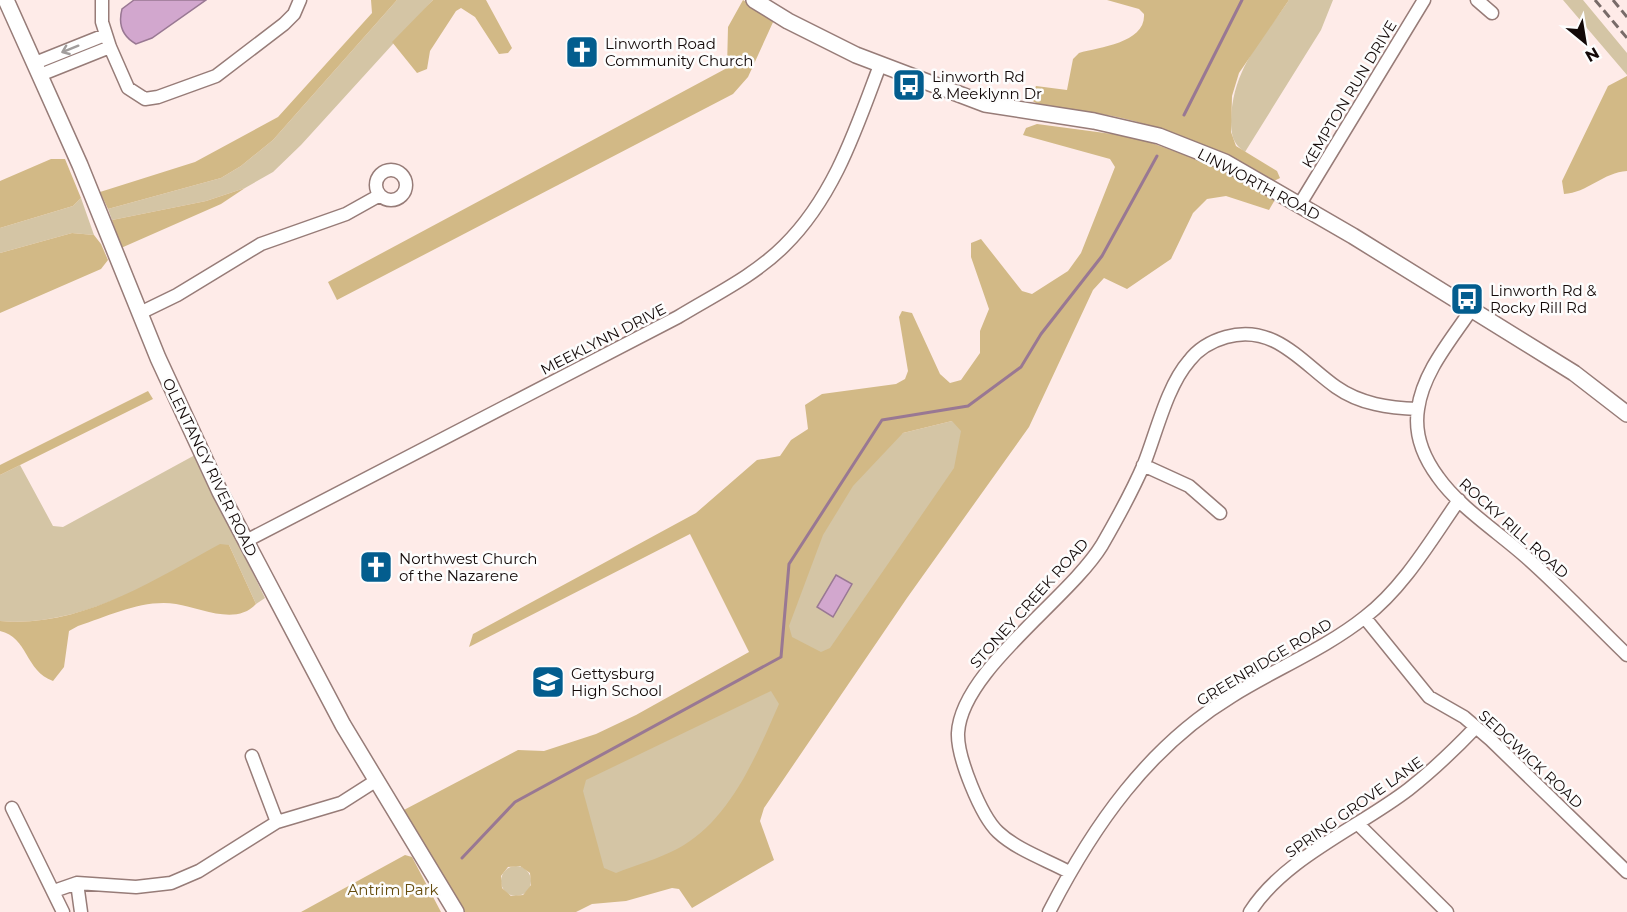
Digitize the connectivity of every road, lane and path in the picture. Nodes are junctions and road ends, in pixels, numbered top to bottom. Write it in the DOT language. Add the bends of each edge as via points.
graph roads {
  1 [pos="6,0"];
  2 [pos="102,0"];
  3 [pos="300,0"];
  4 [pos="754,0"];
  5 [pos="1424,0"];
  6 [pos="1477,0"];
  7 [pos="1492,13"];
  8 [pos="105,35"];
  9 [pos="110,47"];
  10 [pos="880,65"];
  11 [pos="37,69"];
  12 [pos="380,195"];
  13 [pos="1300,204"];
  14 [pos="1471,310"];
  15 [pos="140,313"];
  16 [pos="1418,409"];
  17 [pos="1627,414"];
  18 [pos="1143,465"];
  19 [pos="1459,500"];
  20 [pos="1220,513"];
  21 [pos="246,541"];
  22 [pos="1365,618"];
  23 [pos="1627,655"];
  24 [pos="1476,727"];
  25 [pos="252,756"];
  26 [pos="377,780"];
  27 [pos="12,808"];
  28 [pos="277,822"];
  29 [pos="1358,824"];
  30 [pos="1069,872"];
  31 [pos="1627,872"];
  32 [pos="77,883"];
  33 [pos="54,891"];
  34 [pos="63,912"];
  35 [pos="81,912"];
  36 [pos="456,912"];
  37 [pos="1049,912"];
  38 [pos="1250,912"];
  39 [pos="1447,912"];
  1 -- 11 [label="main road, OLENTANGY RIVER ROAD"];
  2 -- 8 [label="street"];
  3 -- 9 [label="street" via="284,24 231,66 216,76 158,98 145,99 128,88"];
  4 -- 10 [label="main road, LINWORTH ROAD" via="788,21"];
  5 -- 13 [label="street, KEMPTON RUN DRIVE"];
  6 -- 7 [label="street"];
  8 -- 9 [label="street"];
  8 -- 11 [label="street, one-way"];
  9 -- 11 [label="street"];
  10 -- 13 [label="main road, LINWORTH ROAD" via="985,104 1159,136 1225,162"];
  10 -- 21 [label="street, MEEKLYNN DRIVE" via="855,131 813,212 784,246 744,278 678,317"];
  11 -- 15 [label="main road, OLENTANGY RIVER ROAD"];
  12 -- 15 [label="street" via="346,214 261,244 177,296"];
  13 -- 14 [label="main road, LINWORTH ROAD"];
  14 -- 16 [label="street, ROCKY RILL ROAD" via="1427,379"];
  14 -- 17 [label="main road, LINWORTH ROAD" via="1574,372"];
  15 -- 21 [label="main road, OLENTANGY RIVER ROAD" via="177,400"];
  16 -- 18 [label="street, STONEY CREEK ROAD" via="1379,406 1359,399 1337,387 1292,350 1266,337 1228,336 1188,361"];
  16 -- 19 [label="street, ROCKY RILL ROAD" via="1420,444 1448,490"];
  18 -- 20 [label="street" via="1189,486"];
  18 -- 30 [label="street, STONEY CREEK ROAD" via="1100,547 983,675 966,702 958,733 966,769 987,818 998,832"];
  19 -- 22 [label="street, GREENRIDGE ROAD" via="1387,598"];
  19 -- 23 [label="street, ROCKY RILL ROAD" via="1528,558"];
  21 -- 26 [label="main road, OLENTANGY RIVER ROAD" via="299,645"];
  22 -- 24 [label="street, SEDGWICK ROAD" via="1429,697"];
  22 -- 30 [label="street, GREENRIDGE ROAD" via="1230,697 1181,732 1118,798"];
  24 -- 29 [label="street, SPRING GROVE LANE" via="1451,754"];
  24 -- 31 [label="street, SEDGWICK ROAD"];
  25 -- 28 [label="street"];
  26 -- 28 [label="street" via="341,803"];
  26 -- 36 [label="main road, OLENTANGY RIVER ROAD"];
  27 -- 33 [label="street"];
  28 -- 32 [label="street" via="200,870 171,883 136,887"];
  29 -- 38 [label="street, SPRING GROVE LANE" via="1289,871"];
  29 -- 39 [label="street"];
  30 -- 37 [label="street, GREENRIDGE ROAD"];
  32 -- 33 [label="street"];
  32 -- 35 [label="street"];
  33 -- 34 [label="street"];
}
